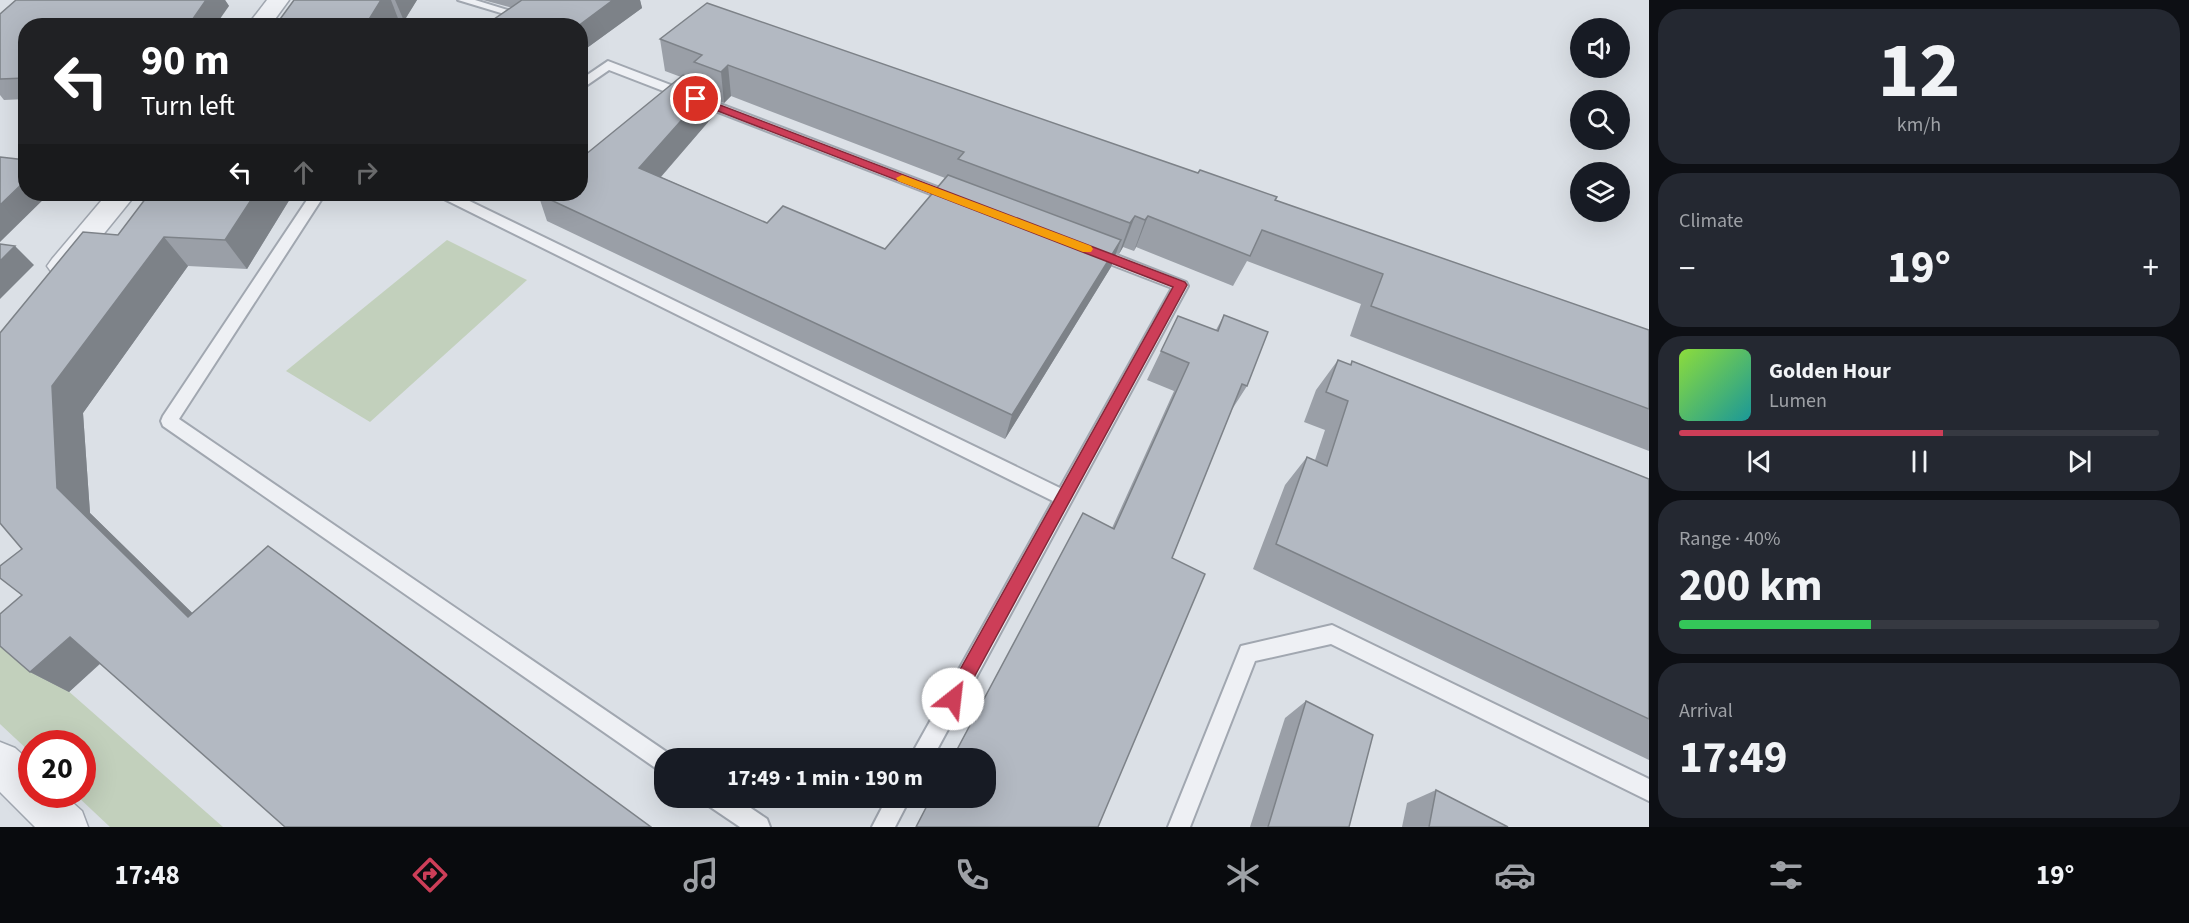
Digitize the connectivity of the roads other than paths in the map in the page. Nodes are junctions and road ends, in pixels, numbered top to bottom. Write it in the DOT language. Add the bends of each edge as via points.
graph roads {
  1 [pos="278,0"];
  2 [pos="463,0"];
  3 [pos="521,16"];
  4 [pos="264,18"];
  5 [pos="588,80"];
  6 [pos="116,201"];
  7 [pos="313,201"];
  8 [pos="459,201"];
  9 [pos="971,205"];
  10 [pos="1082,247"];
  11 [pos="48,283"];
  12 [pos="1064,498"];
  13 [pos="926,748"];
  14 [pos="654,755"];
  15 [pos="0,763"];
  16 [pos="18,780"];
  17 [pos="1649,790"];
  18 [pos="46,808"];
  19 [pos="731,808"];
  20 [pos="893,808"];
  21 [pos="66,827"];
  22 [pos="759,827"];
  23 [pos="883,827"];
  24 [pos="1179,827"];
  1 -- 4 [label="street"];
  2 -- 3 [label="lane"];
  5 -- 9 [label="lane" via="608,65"];
  6 -- 11 [label="street"];
  7 -- 14 [label="lane" via="169,421"];
  8 -- 12 [label="lane"];
  10 -- 12 [label="lane" via="1181,285"];
  12 -- 13 [label="lane"];
  15 -- 16 [label="street"];
  17 -- 24 [label="lane" via="1332,634 1248,653"];
  18 -- 21 [label="street"];
  19 -- 22 [label="lane"];
  20 -- 23 [label="lane"];
}
